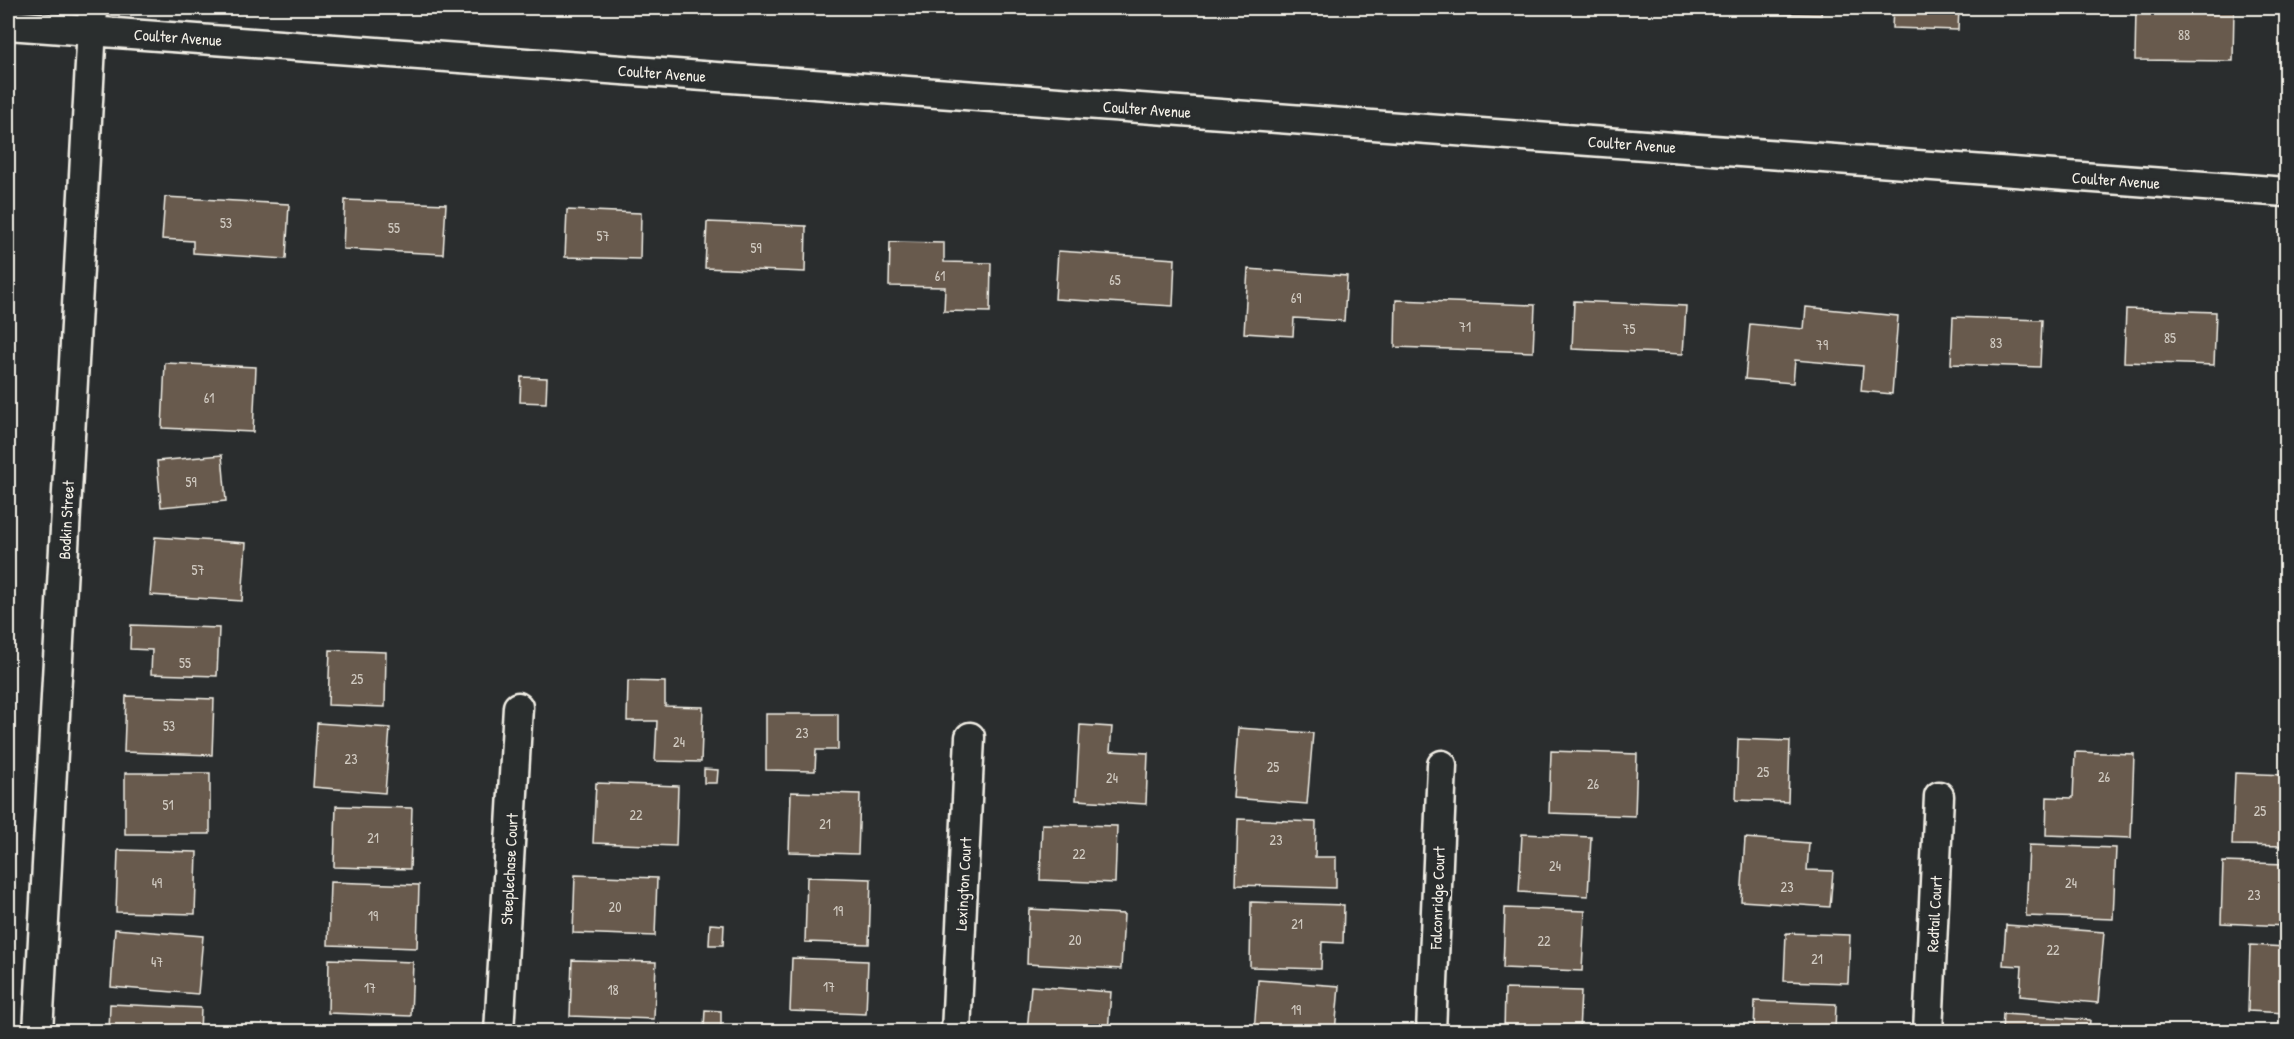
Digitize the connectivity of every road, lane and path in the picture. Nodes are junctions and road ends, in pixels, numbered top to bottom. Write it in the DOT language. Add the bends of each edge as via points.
graph roads {
  1 [pos="93,19"];
  2 [pos="8,25"];
  3 [pos="2286,192"];
  4 [pos="518,707"];
  5 [pos="970,737"];
  6 [pos="1442,765"];
  7 [pos="1939,796"];
  8 [pos="38,1032"];
  9 [pos="499,1032"];
  10 [pos="956,1032"];
  11 [pos="1431,1032"];
  12 [pos="1928,1032"];
  1 -- 2 [label="street, Coulter Avenue"];
  1 -- 3 [label="street, Coulter Avenue"];
  1 -- 8 [label="street, Bodkin Street"];
  4 -- 9 [label="street, Steeplechase Court"];
  5 -- 10 [label="street, Lexington Court"];
  6 -- 11 [label="street, Falconridge Court"];
  7 -- 12 [label="street, Redtail Court"];
}
